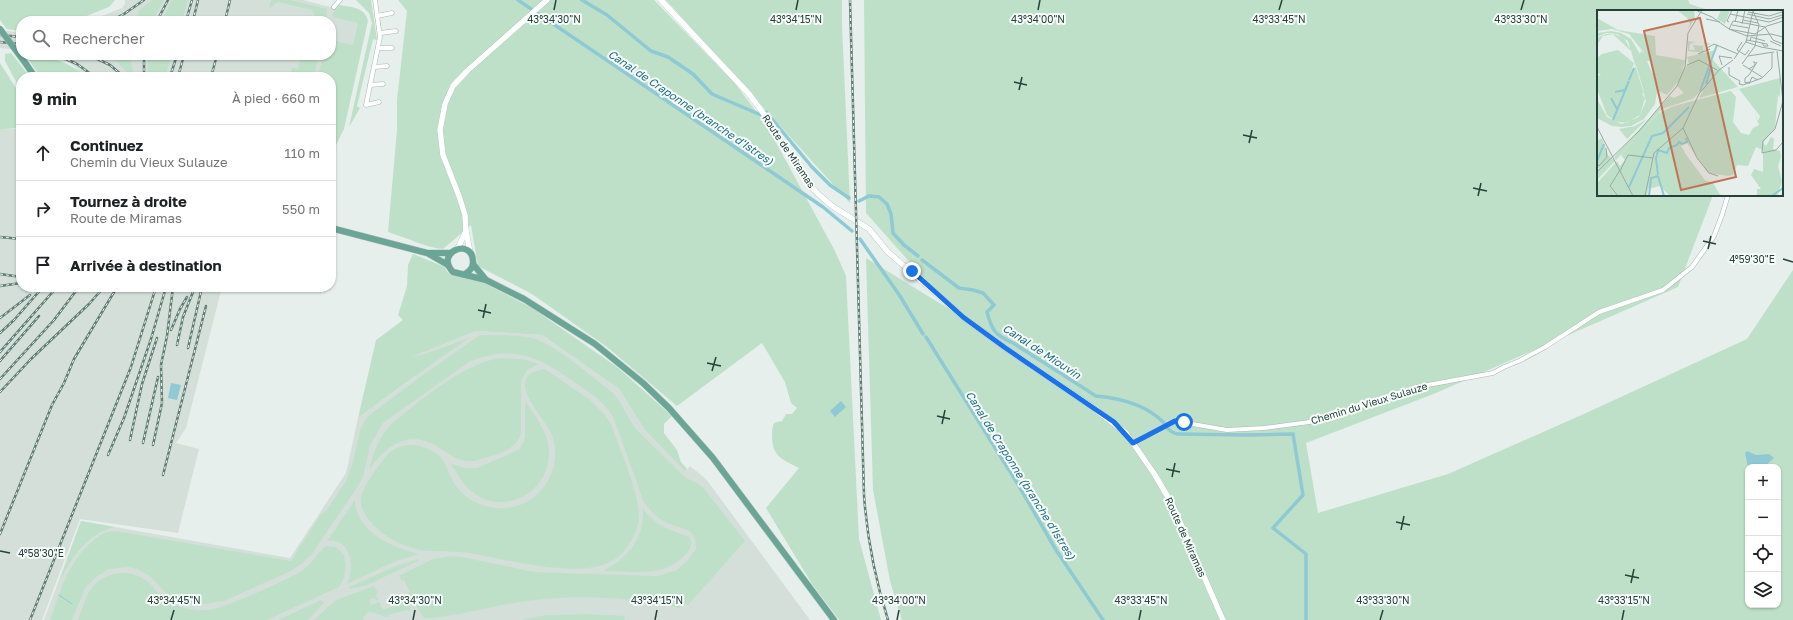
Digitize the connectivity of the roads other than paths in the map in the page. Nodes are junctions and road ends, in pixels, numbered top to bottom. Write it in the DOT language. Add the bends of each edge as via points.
graph roads {
  1 [pos="340,0"];
  2 [pos="375,0"];
  3 [pos="547,0"];
  4 [pos="661,0"];
  5 [pos="334,7"];
  6 [pos="392,13"];
  7 [pos="377,16"];
  8 [pos="0,30"];
  9 [pos="396,30"];
  10 [pos="380,33"];
  11 [pos="378,48"];
  12 [pos="392,48"];
  13 [pos="16,51"];
  14 [pos="23,60"];
  15 [pos="374,66"];
  16 [pos="387,66"];
  17 [pos="32,72"];
  18 [pos="370,84"];
  19 [pos="383,84"];
  20 [pos="379,102"];
  21 [pos="1728,196"];
  22 [pos="336,229"];
  23 [pos="466,231"];
  24 [pos="458,248"];
  25 [pos="470,252"];
  26 [pos="427,253"];
  27 [pos="451,253"];
  28 [pos="473,264"];
  29 [pos="448,265"];
  30 [pos="465,274"];
  31 [pos="486,280"];
  32 [pos="1133,443"];
  33 [pos="834,620"];
  34 [pos="1223,620"];
  1 -- 5 [label="street"];
  2 -- 7 [label="street"];
  3 -- 23 [label="main road" via="467,71 453,86 445,104 440,130 443,155 465,215"];
  4 -- 32 [label="main road, Route de Miramas" via="749,94 772,125 801,174 817,193 832,206 869,229 888,252 963,317 1114,422"];
  6 -- 7 [label="street"];
  7 -- 10 [label="street"];
  8 -- 13 [label="main road, bridge"];
  9 -- 10 [label="street"];
  10 -- 11 [label="street"];
  11 -- 12 [label="street"];
  11 -- 15 [label="street"];
  14 -- 17 [label="main road, bridge"];
  15 -- 16 [label="street"];
  15 -- 18 [label="street"];
  18 -- 19 [label="street"];
  18 -- 20 [label="street" via="366,104"];
  21 -- 32 [label="street, Chemin du Vieux Sulauze" via="1714,236 1692,267 1663,290 1599,312 1545,347 1493,373 1417,387 1317,421 1227,430 1175,421"];
  22 -- 26 [label="main road"];
  23 -- 24 [label="main road"];
  23 -- 25 [label="main road"];
  24 -- 25 [label="main road"];
  24 -- 27 [label="main road"];
  25 -- 28 [label="main road"];
  26 -- 27 [label="main road"];
  26 -- 29 [label="main road"];
  27 -- 29 [label="main road" via="448,256"];
  28 -- 30 [label="main road"];
  28 -- 31 [label="main road"];
  29 -- 30 [label="main road" via="456,274"];
  30 -- 31 [label="main road"];
  31 -- 33 [label="main road" via="524,299 594,344 623,366 669,408 732,480"];
  32 -- 34 [label="main road, Route de Miramas" via="1173,506"];
}
